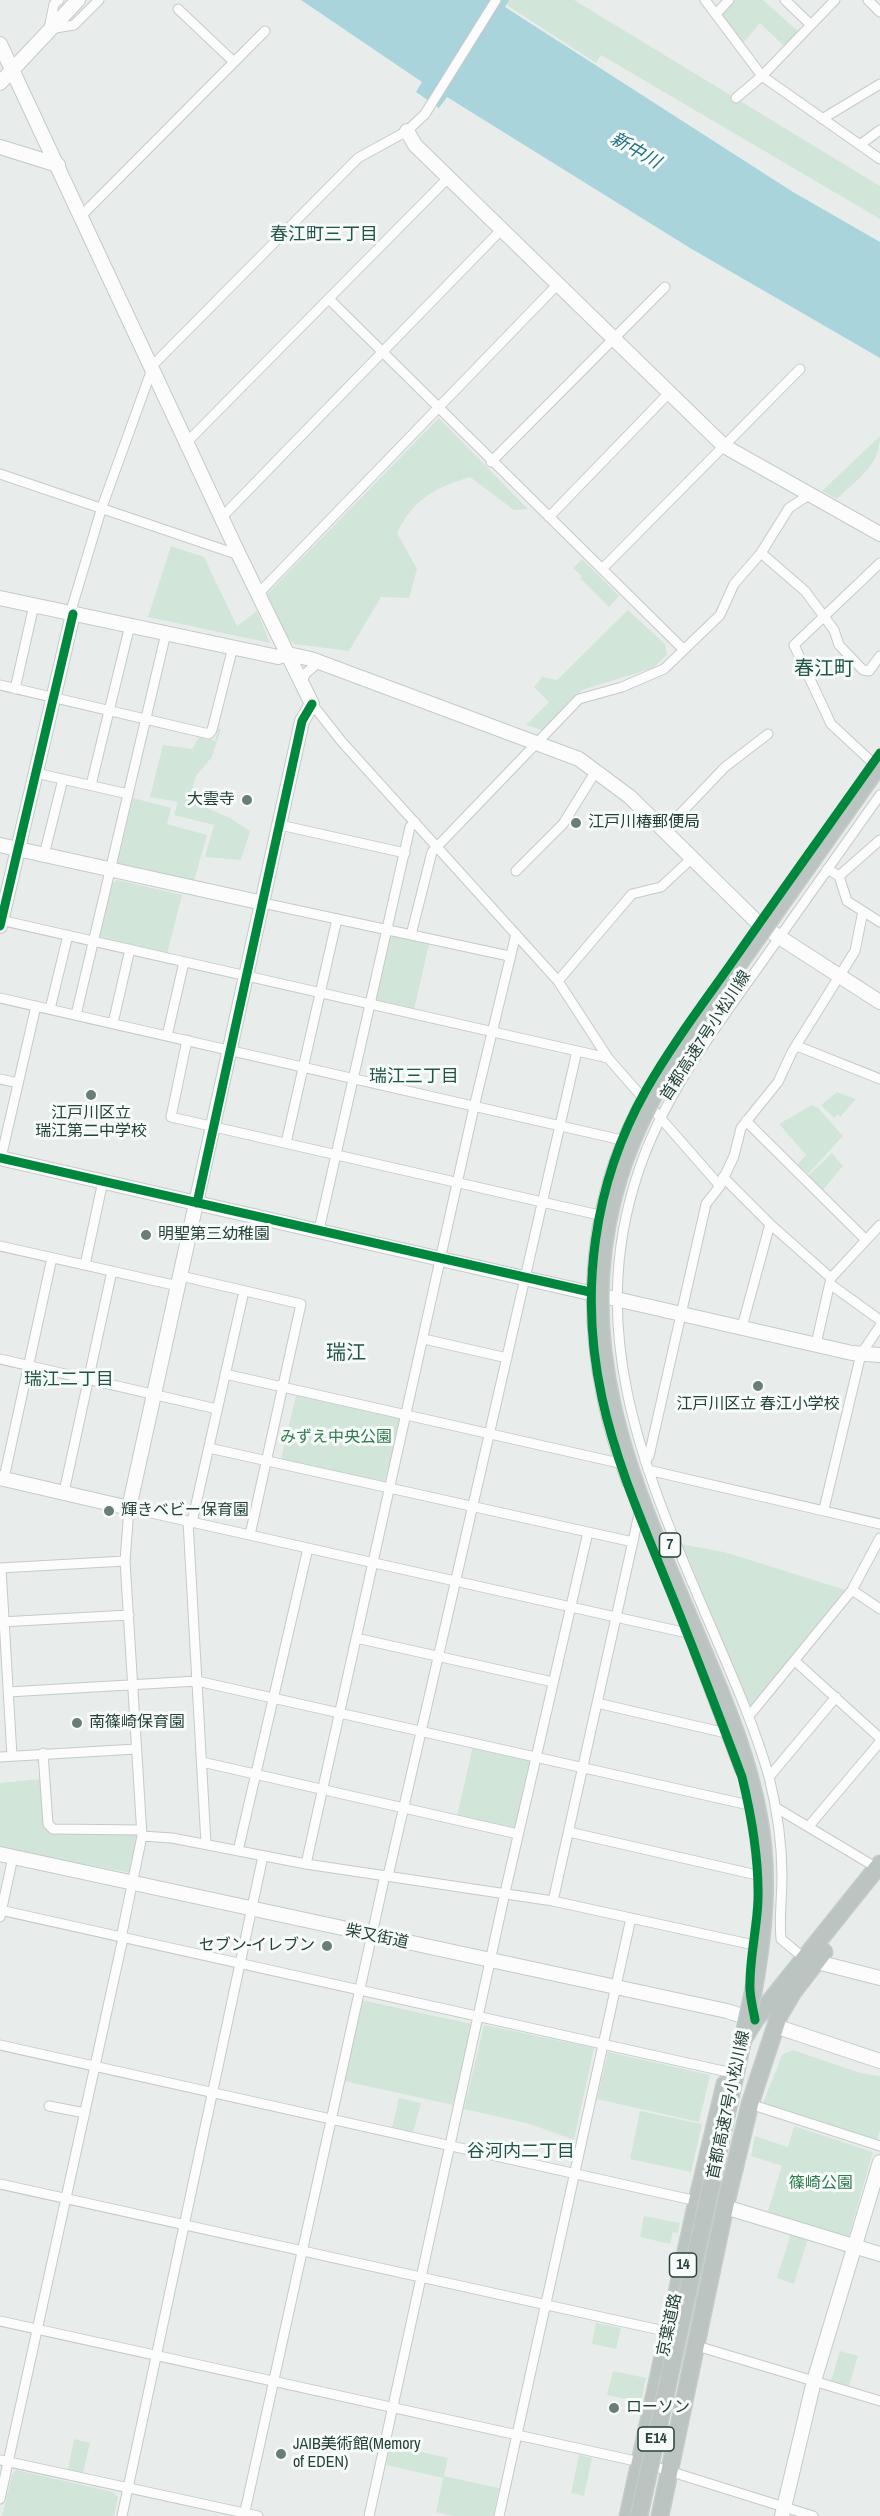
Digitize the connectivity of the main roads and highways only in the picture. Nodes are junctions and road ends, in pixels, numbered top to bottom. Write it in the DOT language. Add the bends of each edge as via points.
graph roads {
  1 [pos="876,764"];
  2 [pos="880,784"];
  3 [pos="879,1870"];
  4 [pos="809,1961"];
  5 [pos="677,2362"];
  6 [pos="628,2516"];
  7 [pos="639,2516"];
  8 [pos="650,2516"];
  9 [pos="660,2516"];
  1 -- 5 [label="highway, 首都高速7号小松川線 / 7, bridge" via="671,1065 629,1149 612,1203 602,1258 601,1341 617,1428 639,1494 743,1754 759,1816 765,1878 758,1965"];
  2 -- 5 [label="highway, 首都高速7号小松川線 / 7" via="680,1070 633,1170 613,1258 611,1340 627,1424 657,1511 753,1751 769,1813 775,1866 775,1908 764,1994"];
  3 -- 4 [label="highway, 京葉道路 / 14"];
  4 -- 6 [label="highway, 京葉道路 / 14" via="755,2020 728,2072"];
  4 -- 9 [label="highway, 京葉道路 / 14" via="775,2026 750,2104"];
  5 -- 7 [label="highway, 京葉道路 / E14, bridge"];
  5 -- 8 [label="highway, 京葉道路 / E14"];
}
